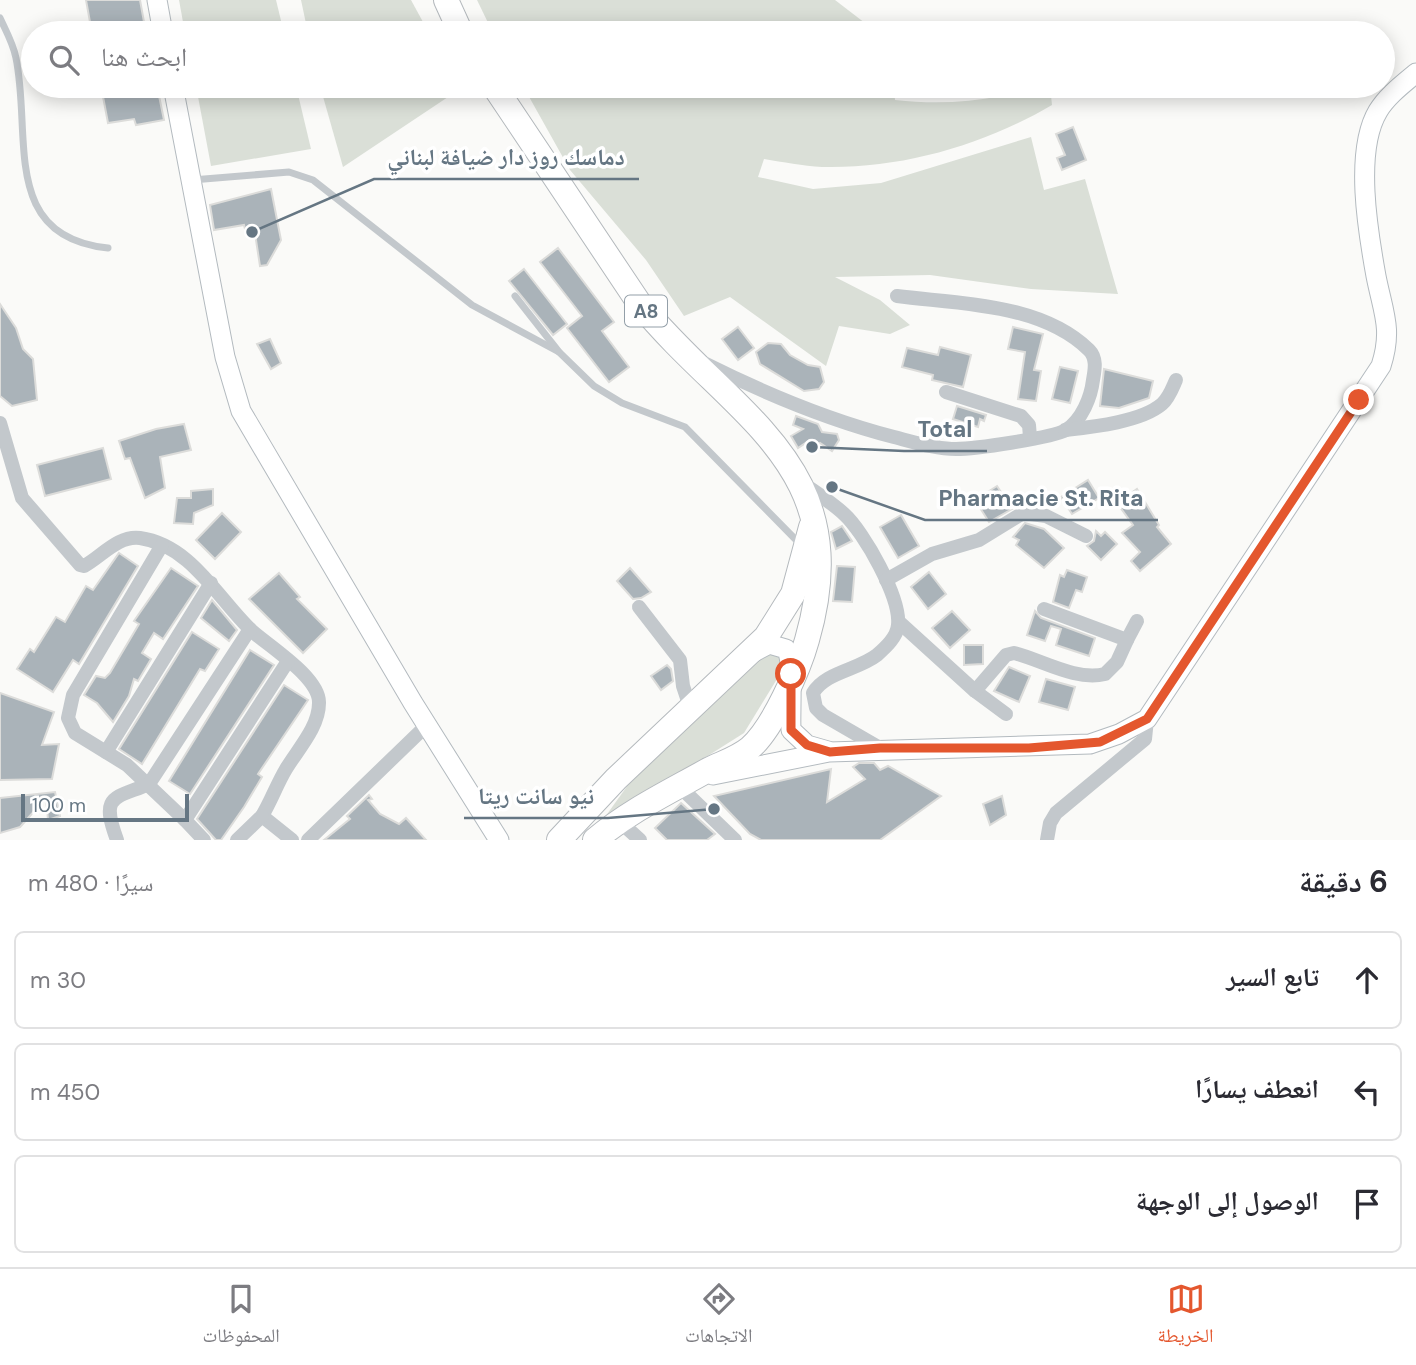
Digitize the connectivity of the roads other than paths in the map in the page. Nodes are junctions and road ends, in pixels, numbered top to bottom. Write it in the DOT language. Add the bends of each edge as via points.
graph roads {
  1 [pos="157,0"];
  2 [pos="446,0"];
  3 [pos="0,18"];
  4 [pos="161,21"];
  5 [pos="456,21"];
  6 [pos="1416,73"];
  7 [pos="1395,93"];
  8 [pos="175,98"];
  9 [pos="502,98"];
  10 [pos="1389,98"];
  11 [pos="191,180"];
  12 [pos="108,248"];
  13 [pos="515,296"];
  14 [pos="897,296"];
  15 [pos="559,352"];
  16 [pos="688,355"];
  17 [pos="1176,380"];
  18 [pos="946,392"];
  19 [pos="0,423"];
  20 [pos="1065,430"];
  21 [pos="1030,437"];
  22 [pos="800,482"];
  23 [pos="812,520"];
  24 [pos="1086,536"];
  25 [pos="162,545"];
  26 [pos="805,552"];
  27 [pos="886,580"];
  28 [pos="211,583"];
  29 [pos="639,607"];
  30 [pos="1044,609"];
  31 [pos="1137,621"];
  32 [pos="899,622"];
  33 [pos="250,629"];
  34 [pos="1127,640"];
  35 [pos="752,653"];
  36 [pos="288,662"];
  37 [pos="789,685"];
  38 [pos="975,691"];
  39 [pos="691,710"];
  40 [pos="1006,714"];
  41 [pos="1147,719"];
  42 [pos="427,725"];
  43 [pos="880,748"];
  44 [pos="106,752"];
  45 [pos="830,752"];
  46 [pos="149,783"];
  47 [pos="685,783"];
  48 [pos="262,816"];
  49 [pos="185,820"];
  50 [pos="618,820"];
  51 [pos="494,836"];
  52 [pos="1048,838"];
  53 [pos="117,840"];
  54 [pos="204,840"];
  55 [pos="237,840"];
  56 [pos="292,840"];
  57 [pos="308,840"];
  58 [pos="559,840"];
  59 [pos="595,840"];
  60 [pos="640,840"];
  61 [pos="735,840"];
  1 -- 4 [label="street"];
  2 -- 5 [label="highway"];
  3 -- 12 [label="lane" via="17,61 22,181 30,203 43,223 62,237 84,246"];
  6 -- 7 [label="street"];
  8 -- 11 [label="street"];
  9 -- 16 [label="highway, A8" via="639,303"];
  10 -- 41 [label="street" via="1368,140 1367,201 1388,322 1381,366"];
  11 -- 15 [label="lane" via="289,172 313,180 472,305"];
  11 -- 42 [label="street" via="225,357 241,411"];
  13 -- 15 [label="lane"];
  14 -- 20 [label="street" via="1018,314 1058,330 1088,349 1095,365 1091,393 1083,411"];
  15 -- 26 [label="lane" via="612,397 685,427"];
  16 -- 21 [label="street" via="799,407 921,444 965,449"];
  16 -- 22 [label="highway, A8" via="784,454"];
  17 -- 20 [label="street" via="1169,396 1151,411"];
  18 -- 21 [label="street" via="1021,416 1029,425"];
  19 -- 25 [label="street" via="22,498 80,565 132,538"];
  20 -- 21 [label="street"];
  22 -- 23 [label="highway, A8"];
  22 -- 27 [label="street" via="845,515"];
  23 -- 26 [label="highway, A8"];
  23 -- 37 [label="highway, A8" via="820,558 817,594 804,650"];
  24 -- 27 [label="street" via="1046,516 1023,513 979,540 932,554"];
  25 -- 28 [label="street"];
  25 -- 44 [label="street" via="68,710 75,733"];
  26 -- 35 [label="highway, A8" via="789,603"];
  27 -- 32 [label="street"];
  28 -- 33 [label="street"];
  28 -- 44 [label="street"];
  29 -- 39 [label="street" via="680,660"];
  30 -- 34 [label="street"];
  31 -- 34 [label="street"];
  32 -- 38 [label="street"];
  32 -- 43 [label="street" via="897,632 877,655 825,680 813,693 823,715"];
  33 -- 36 [label="street"];
  33 -- 46 [label="street"];
  34 -- 38 [label="street" via="1117,662 1105,674 1071,672 1014,653"];
  35 -- 37 [label="street" via="769,644 786,649 792,663"];
  35 -- 39 [label="highway, A8"];
  36 -- 48 [label="street" via="315,687 318,710"];
  36 -- 49 [label="street"];
  37 -- 45 [label="street" via="791,730 807,745"];
  37 -- 47 [label="highway, A8" via="750,748"];
  38 -- 40 [label="street"];
  39 -- 58 [label="highway, A8"];
  41 -- 43 [label="street" via="1090,744"];
  41 -- 52 [label="street" via="1144,739 1056,813"];
  42 -- 51 [label="street"];
  42 -- 57 [label="street"];
  43 -- 45 [label="street"];
  44 -- 46 [label="street"];
  45 -- 47 [label="street"];
  46 -- 49 [label="street"];
  46 -- 53 [label="street" via="128,789 113,801 110,813"];
  47 -- 50 [label="highway, A8"];
  47 -- 61 [label="street"];
  48 -- 55 [label="street"];
  48 -- 56 [label="street"];
  49 -- 54 [label="street"];
  50 -- 59 [label="highway, A8"];
  50 -- 60 [label="street"];
}
